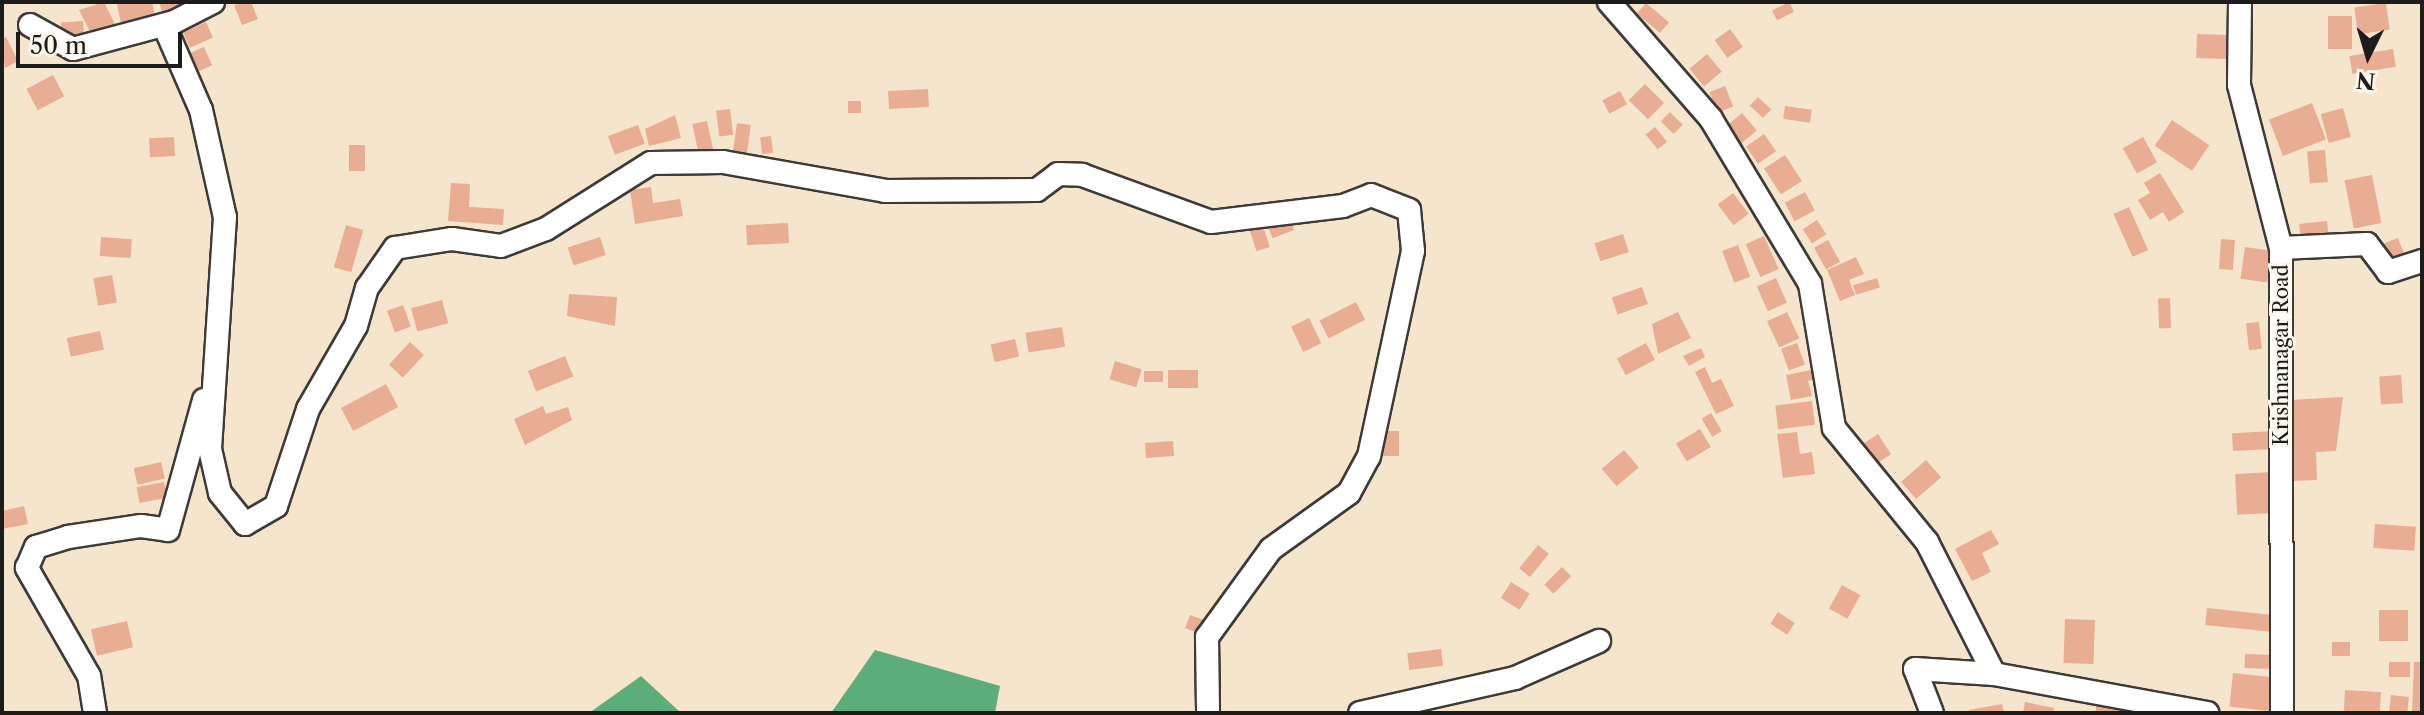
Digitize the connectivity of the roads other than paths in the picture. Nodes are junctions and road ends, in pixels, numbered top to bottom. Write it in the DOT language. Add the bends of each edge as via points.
graph roads {
  1 [pos="213,2"];
  2 [pos="1609,2"];
  3 [pos="2240,2"];
  4 [pos="30,25"];
  5 [pos="164,25"];
  6 [pos="2281,248"];
  7 [pos="2422,261"];
  8 [pos="213,372"];
  9 [pos="1599,641"];
  10 [pos="1994,674"];
  11 [pos="95,713"];
  12 [pos="1208,713"];
  13 [pos="1360,713"];
  14 [pos="1932,713"];
  15 [pos="2207,713"];
  16 [pos="2282,713"];
  1 -- 5 [label="street"];
  2 -- 10 [label="street" via="1711,119 1810,284 1834,428 1927,542"];
  3 -- 6 [label="street, Krishnanagar Road" via="2239,85"];
  4 -- 5 [label="street" via="73,49"];
  5 -- 8 [label="street" via="201,110 225,217"];
  6 -- 7 [label="street" via="2367,244 2388,272"];
  6 -- 16 [label="street, Krishnanagar Road"];
  8 -- 11 [label="street" via="168,530 129,527 68,537 36,547 27,568 89,676"];
  8 -- 12 [label="street" via="210,449 220,493 245,524 276,506 308,409 356,326 367,288 395,248 452,239 501,246 558,222 651,163 723,162 885,191 1037,190 1058,174 1082,175 1211,222 1343,206 1371,195 1409,210 1413,251 1369,456 1349,493 1271,549 1207,637"];
  9 -- 13 [label="street" via="1515,678"];
  10 -- 14 [label="street" via="1915,669"];
  10 -- 15 [label="street"];
}
